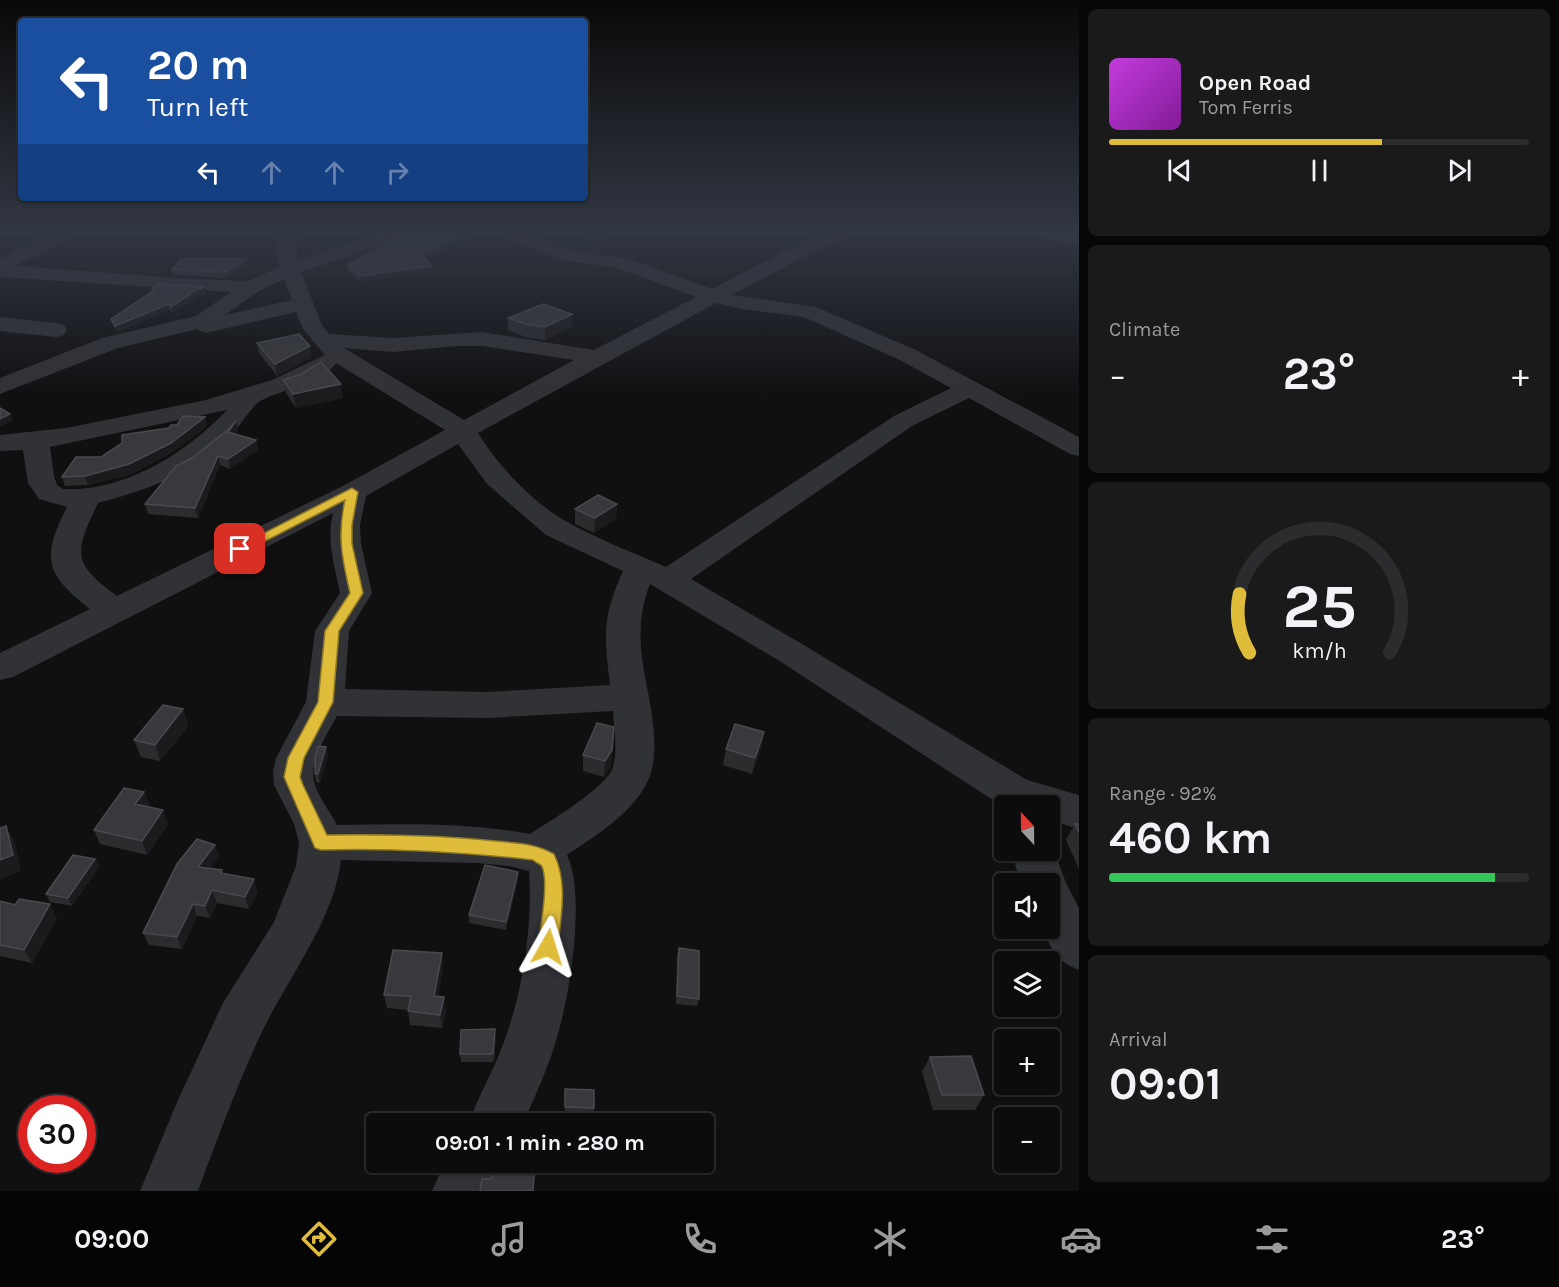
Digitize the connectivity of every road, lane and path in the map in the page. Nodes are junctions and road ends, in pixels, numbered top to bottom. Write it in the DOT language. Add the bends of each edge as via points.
graph roads {
  1 [pos="209,286"];
  2 [pos="255,286"];
  3 [pos="295,286"];
  4 [pos="680,286"];
  5 [pos="736,286"];
  6 [pos="252,287"];
  7 [pos="715,297"];
  8 [pos="304,304"];
  9 [pos="0,324"];
  10 [pos="56,330"];
  11 [pos="163,330"];
  12 [pos="330,347"];
  13 [pos="597,357"];
  14 [pos="5,380"];
  15 [pos="971,388"];
  16 [pos="252,394"];
  17 [pos="464,430"];
  18 [pos="36,440"];
  19 [pos="0,444"];
  20 [pos="1079,448"];
  21 [pos="352,492"];
  22 [pos="87,496"];
  23 [pos="655,573"];
  24 [pos="114,611"];
  25 [pos="0,668"];
  26 [pos="630,697"];
  27 [pos="325,702"];
  28 [pos="1011,795"];
  29 [pos="1060,808"];
  30 [pos="1079,812"];
  31 [pos="321,843"];
  32 [pos="536,853"];
  33 [pos="1060,918"];
  34 [pos="1079,948"];
  35 [pos="500,1113"];
  36 [pos="469,1173"];
  37 [pos="170,1191"];
  38 [pos="460,1191"];
  1 -- 6 [label="street"];
  2 -- 6 [label="street"];
  3 -- 8 [label="street"];
  4 -- 7 [label="street"];
  5 -- 7 [label="street"];
  6 -- 11 [label="street" via="203,321"];
  7 -- 13 [label="street"];
  7 -- 15 [label="street" via="809,311 873,337"];
  8 -- 11 [label="street" via="230,322"];
  8 -- 12 [label="street" via="310,324"];
  9 -- 10 [label="street"];
  11 -- 14 [label="street" via="140,334"];
  12 -- 13 [label="street" via="482,339"];
  12 -- 16 [label="street" via="292,381"];
  12 -- 17 [label="street"];
  13 -- 17 [label="street"];
  15 -- 20 [label="street"];
  15 -- 23 [label="street" via="903,422"];
  16 -- 18 [label="street" via="152,419"];
  16 -- 22 [label="street" via="223,431 189,459 139,482"];
  17 -- 21 [label="street"];
  17 -- 23 [label="street" via="497,478 557,530"];
  18 -- 19 [label="street"];
  18 -- 22 [label="street" via="41,478 49,494"];
  21 -- 24 [label="street"];
  21 -- 27 [label="street" via="345,525 356,593 332,631"];
  22 -- 24 [label="street" via="66,542 65,563 78,582"];
  23 -- 26 [label="street" via="626,600 622,620"];
  23 -- 28 [label="street" via="790,652"];
  24 -- 25 [label="street"];
  26 -- 27 [label="street" via="487,705"];
  26 -- 32 [label="street" via="630,777 589,817"];
  27 -- 31 [label="street" via="296,758 292,777"];
  29 -- 30 [label="street"];
  31 -- 32 [label="street" via="466,845"];
  31 -- 37 [label="street" via="318,866 291,936 240,1020"];
  32 -- 35 [label="street" via="547,859 553,873 546,968 531,1037"];
  33 -- 34 [label="street"];
  36 -- 38 [label="street"];
}
